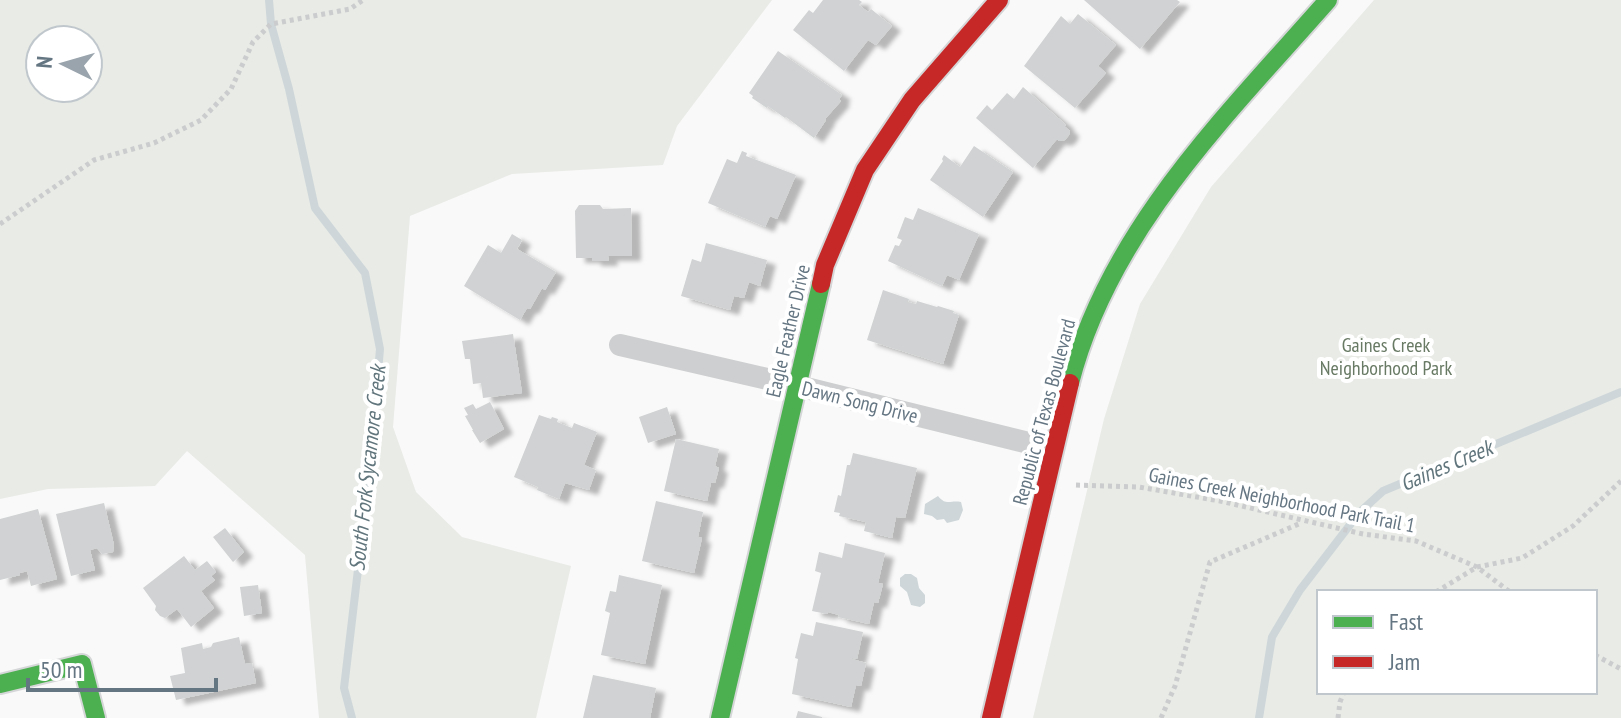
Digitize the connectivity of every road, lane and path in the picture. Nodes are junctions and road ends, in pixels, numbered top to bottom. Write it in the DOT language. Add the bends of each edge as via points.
graph roads {
  1 [pos="363,0"];
  2 [pos="999,0"];
  3 [pos="1328,0"];
  4 [pos="0,224"];
  5 [pos="620,345"];
  6 [pos="798,386"];
  7 [pos="1053,449"];
  8 [pos="1621,481"];
  9 [pos="1076,485"];
  10 [pos="1304,522"];
  11 [pos="1477,567"];
  12 [pos="1439,590"];
  13 [pos="1507,590"];
  14 [pos="1597,656"];
  15 [pos="1621,669"];
  16 [pos="0,684"];
  17 [pos="1343,694"];
  18 [pos="96,718"];
  19 [pos="720,718"];
  20 [pos="991,718"];
  21 [pos="1161,718"];
  22 [pos="1338,718"];
  1 -- 4 [label="path" via="350,9 271,24 253,42 231,89 201,120 154,143 94,160"];
  2 -- 6 [label="street, Eagle Feather Drive" via="912,100 865,170 825,265"];
  3 -- 7 [label="street, Republic of Texas Boulevard" via="1178,172 1121,258 1092,316"];
  5 -- 6 [label="street, Dawn Song Drive"];
  6 -- 7 [label="street, Dawn Song Drive"];
  6 -- 19 [label="street, Eagle Feather Drive"];
  7 -- 20 [label="street, Republic of Texas Boulevard"];
  8 -- 11 [label="path" via="1573,526 1522,558"];
  9 -- 10 [label="path, Gaines Creek Neighborhood Park Trail 1" via="1139,487"];
  10 -- 11 [label="path, Gaines Creek Neighborhood Park Trail 1" via="1416,541"];
  10 -- 21 [label="path" via="1210,562"];
  11 -- 12 [label="path"];
  11 -- 13 [label="path, Gaines Creek Neighborhood Park Trail 1"];
  14 -- 15 [label="path"];
  16 -- 18 [label="street" via="82,664"];
  17 -- 22 [label="path"];
}
